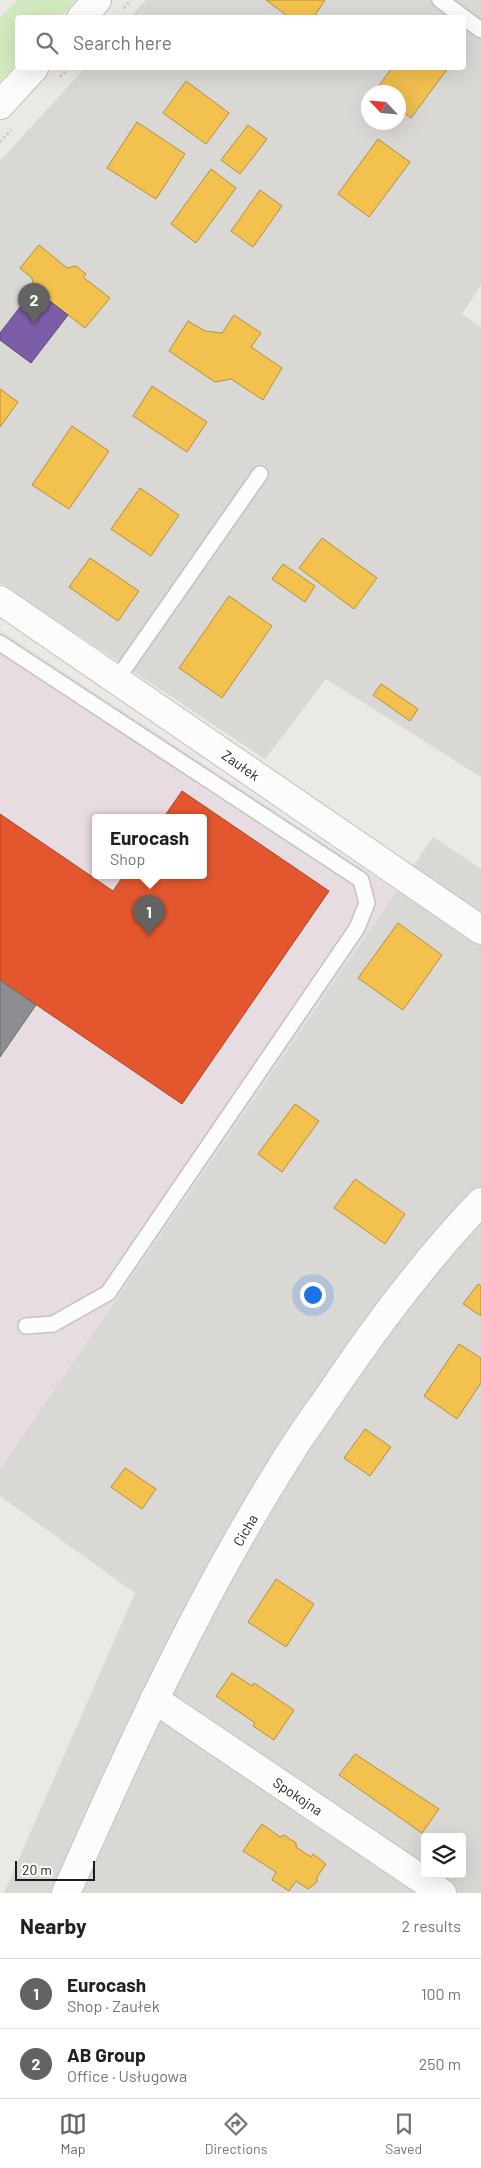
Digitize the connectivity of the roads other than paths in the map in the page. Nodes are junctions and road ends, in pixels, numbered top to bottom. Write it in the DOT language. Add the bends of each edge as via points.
graph roads {
  1 [pos="97,0"];
  2 [pos="440,0"];
  3 [pos="83,15"];
  4 [pos="460,15"];
  5 [pos="466,19"];
  6 [pos="481,30"];
  7 [pos="32,70"];
  8 [pos="0,105"];
  9 [pos="260,474"];
  10 [pos="0,600"];
  11 [pos="0,643"];
  12 [pos="117,679"];
  13 [pos="481,930"];
  14 [pos="481,1202"];
  15 [pos="26,1326"];
  16 [pos="154,1699"];
  17 [pos="66,1893"];
  18 [pos="442,1893"];
  1 -- 3 [label="street"];
  2 -- 4 [label="lane"];
  5 -- 6 [label="lane"];
  7 -- 8 [label="street"];
  9 -- 12 [label="lane"];
  10 -- 12 [label="street, Zaułek"];
  11 -- 15 [label="lane" via="361,880 367,904 357,928 108,1293 53,1324"];
  12 -- 13 [label="street, Zaułek"];
  14 -- 16 [label="street, Cicha" via="452,1232 366,1342 285,1461 205,1599"];
  16 -- 17 [label="street, Cicha"];
  16 -- 18 [label="street, Spokojna"];
}
